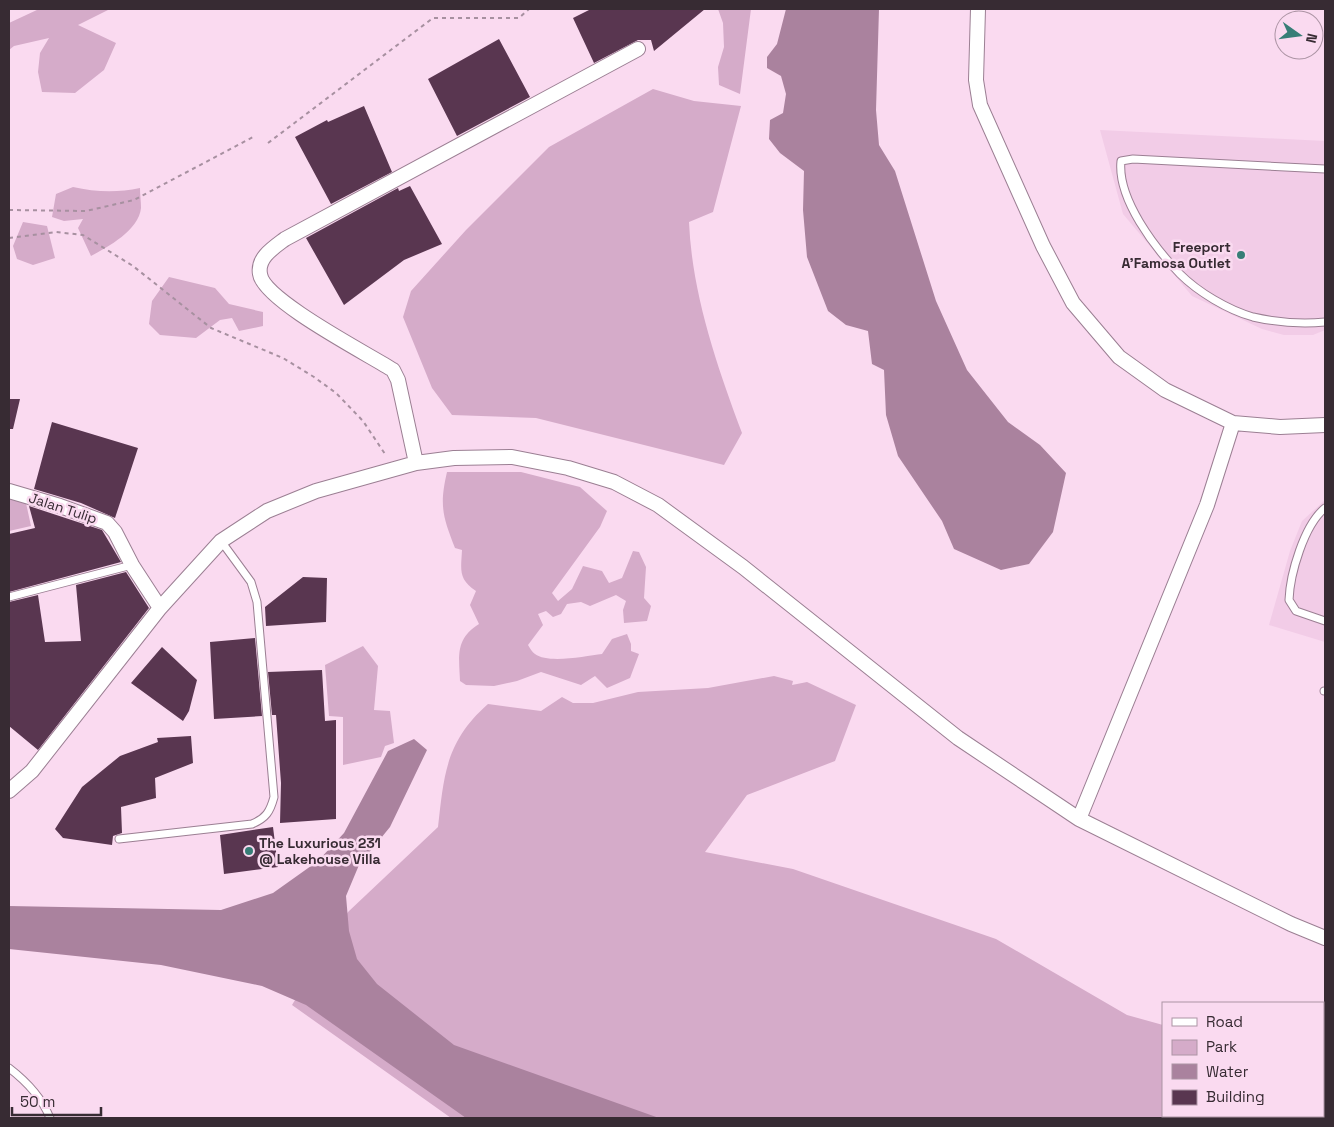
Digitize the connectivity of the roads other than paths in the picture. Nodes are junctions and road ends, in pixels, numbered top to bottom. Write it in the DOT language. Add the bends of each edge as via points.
graph roads {
  1 [pos="978,9"];
  2 [pos="638,49"];
  3 [pos="1325,169"];
  4 [pos="1325,322"];
  5 [pos="1233,423"];
  6 [pos="1325,425"];
  7 [pos="416,463"];
  8 [pos="9,491"];
  9 [pos="1325,508"];
  10 [pos="221,542"];
  11 [pos="132,565"];
  12 [pos="9,596"];
  13 [pos="160,608"];
  14 [pos="1325,621"];
  15 [pos="9,791"];
  16 [pos="1079,820"];
  17 [pos="119,839"];
  18 [pos="1325,938"];
  19 [pos="9,1068"];
  20 [pos="50,1118"];
  1 -- 5 [label="street" via="976,80 980,105 1042,246 1073,303 1118,357 1165,390"];
  2 -- 7 [label="street" via="285,239 260,262 260,276 268,290 288,306 393,370"];
  3 -- 4 [label="lane" via="1133,159 1122,161 1120,171 1140,224 1181,275 1208,295 1252,316 1293,322"];
  5 -- 6 [label="street" via="1280,427"];
  5 -- 16 [label="street" via="1207,505"];
  7 -- 10 [label="street" via="316,491 267,511"];
  7 -- 16 [label="street" via="512,456 614,482 658,505 743,567 958,738"];
  8 -- 11 [label="street, Jalan Tulip" via="107,523"];
  9 -- 14 [label="lane" via="1309,528 1291,580 1289,600 1296,611"];
  10 -- 13 [label="street"];
  10 -- 17 [label="lane" via="251,582 257,602 274,797 271,810 252,824"];
  11 -- 12 [label="lane"];
  11 -- 13 [label="street, Jalan Tulip"];
  13 -- 15 [label="street" via="32,770"];
  16 -- 18 [label="street"];
  19 -- 20 [label="lane" via="30,1086"];
}
